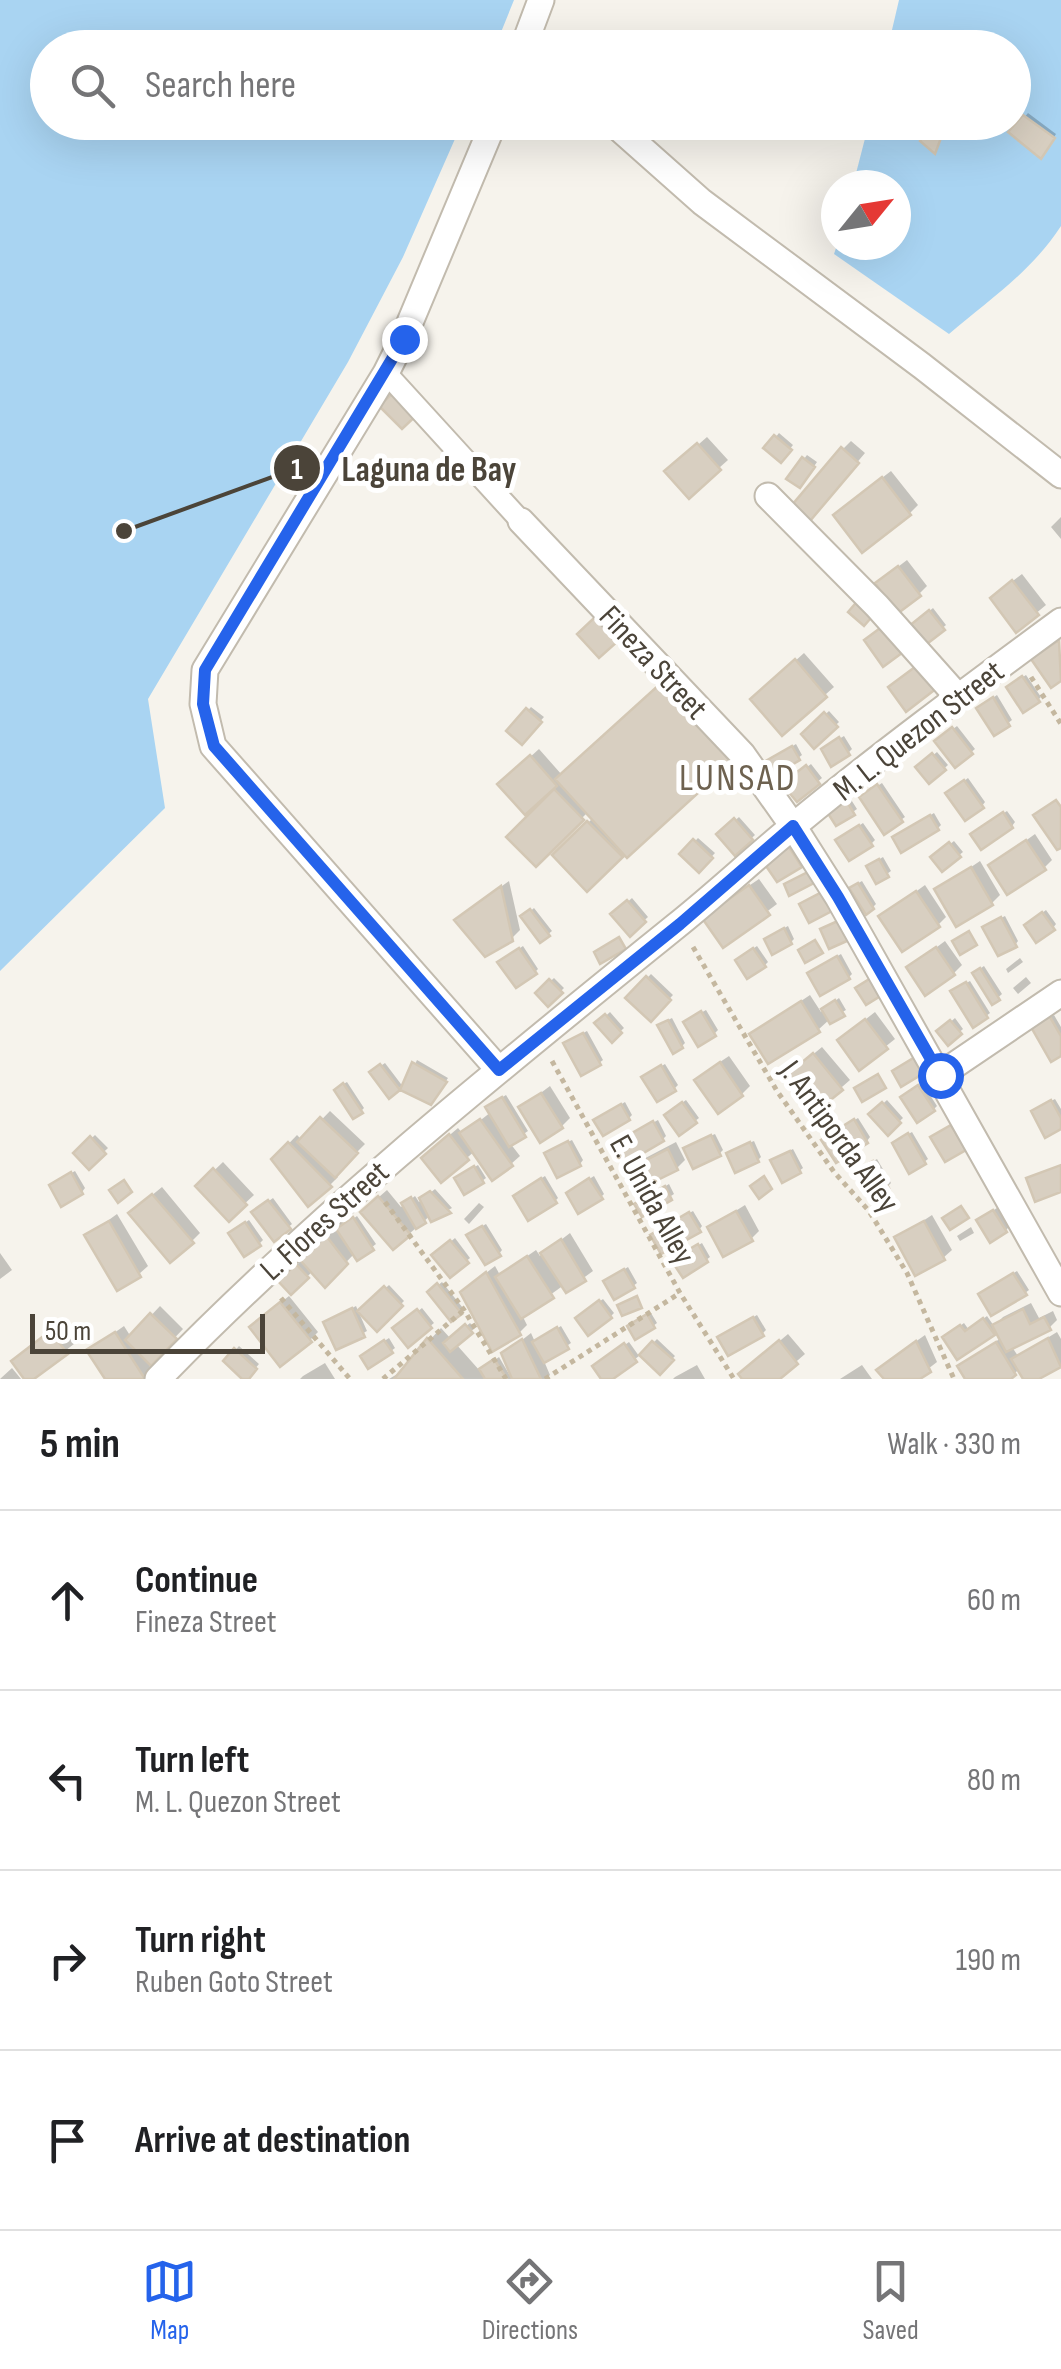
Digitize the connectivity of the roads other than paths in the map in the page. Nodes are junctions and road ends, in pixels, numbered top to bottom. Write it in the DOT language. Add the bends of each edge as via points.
graph roads {
  1 [pos="542,0"];
  2 [pos="530,30"];
  3 [pos="487,140"];
  4 [pos="633,140"];
  5 [pos="386,373"];
  6 [pos="1061,475"];
  7 [pos="768,496"];
  8 [pos="522,522"];
  9 [pos="1061,620"];
  10 [pos="959,698"];
  11 [pos="793,826"];
  12 [pos="1061,993"];
  13 [pos="499,1070"];
  14 [pos="940,1075"];
  15 [pos="1061,1293"];
  16 [pos="158,1379"];
  1 -- 2 [label="street"];
  3 -- 5 [label="street"];
  4 -- 6 [label="street" via="702,202"];
  5 -- 8 [label="street, Fineza Street"];
  5 -- 13 [label="street" via="205,670 203,704 214,746"];
  7 -- 10 [label="street"];
  8 -- 11 [label="street, Fineza Street" via="742,754"];
  9 -- 10 [label="street, M. L. Quezon Street"];
  10 -- 11 [label="street, M. L. Quezon Street"];
  11 -- 13 [label="street, M. L. Quezon Street"];
  11 -- 14 [label="street, Fineza Street"];
  12 -- 14 [label="street"];
  13 -- 16 [label="street, L. Flores Street" via="262,1276"];
  14 -- 15 [label="street, Fineza Street"];
}
